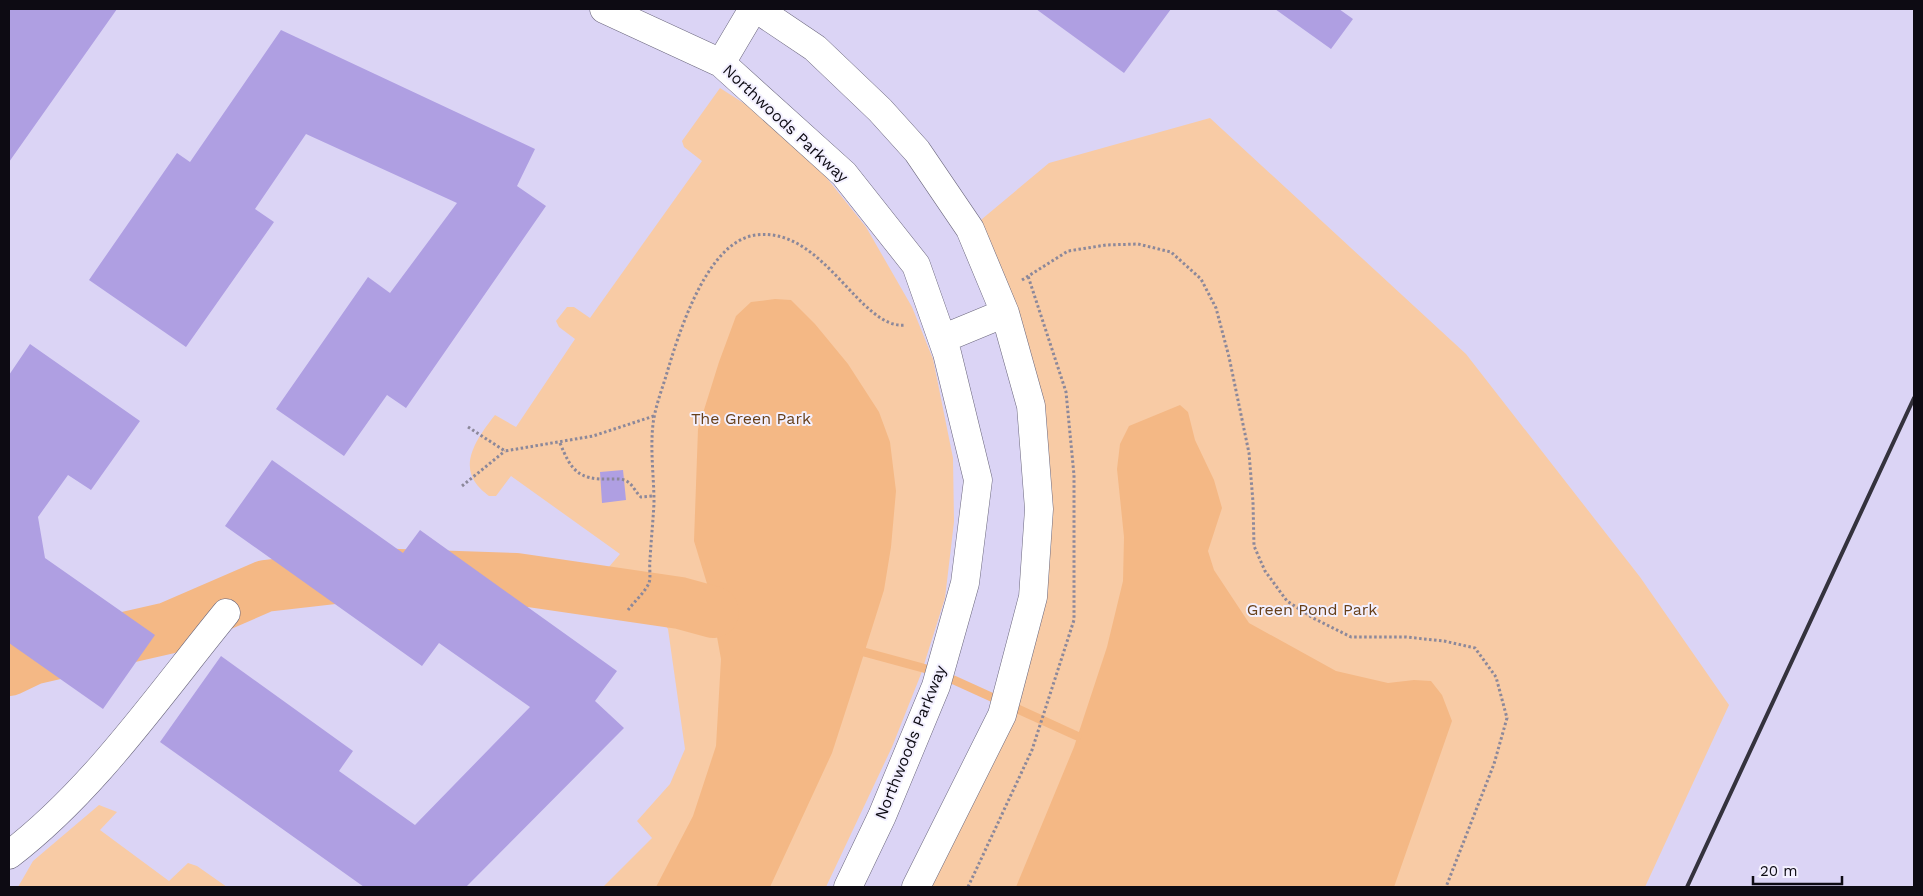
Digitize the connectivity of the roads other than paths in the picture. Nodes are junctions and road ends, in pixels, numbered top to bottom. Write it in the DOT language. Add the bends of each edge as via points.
graph roads {
  1 [pos="604,9"];
  2 [pos="753,9"];
  3 [pos="757,9"];
  4 [pos="721,63"];
  5 [pos="1005,313"];
  6 [pos="942,339"];
  7 [pos="226,613"];
  8 [pos="9,855"];
  9 [pos="848,887"];
  10 [pos="916,887"];
  1 -- 4 [label="street, Northwoods Parkway"];
  2 -- 4 [label="street"];
  3 -- 5 [label="street" via="814,48 880,110 917,151 970,230"];
  4 -- 6 [label="street, Northwoods Parkway" via="844,174 916,265"];
  5 -- 6 [label="street"];
  5 -- 10 [label="street" via="1031,406 1039,509 1033,596 1002,715"];
  6 -- 9 [label="street, Northwoods Parkway" via="978,480 965,583 936,686 882,816"];
  7 -- 8 [label="street" via="92,778 34,836"];
}
